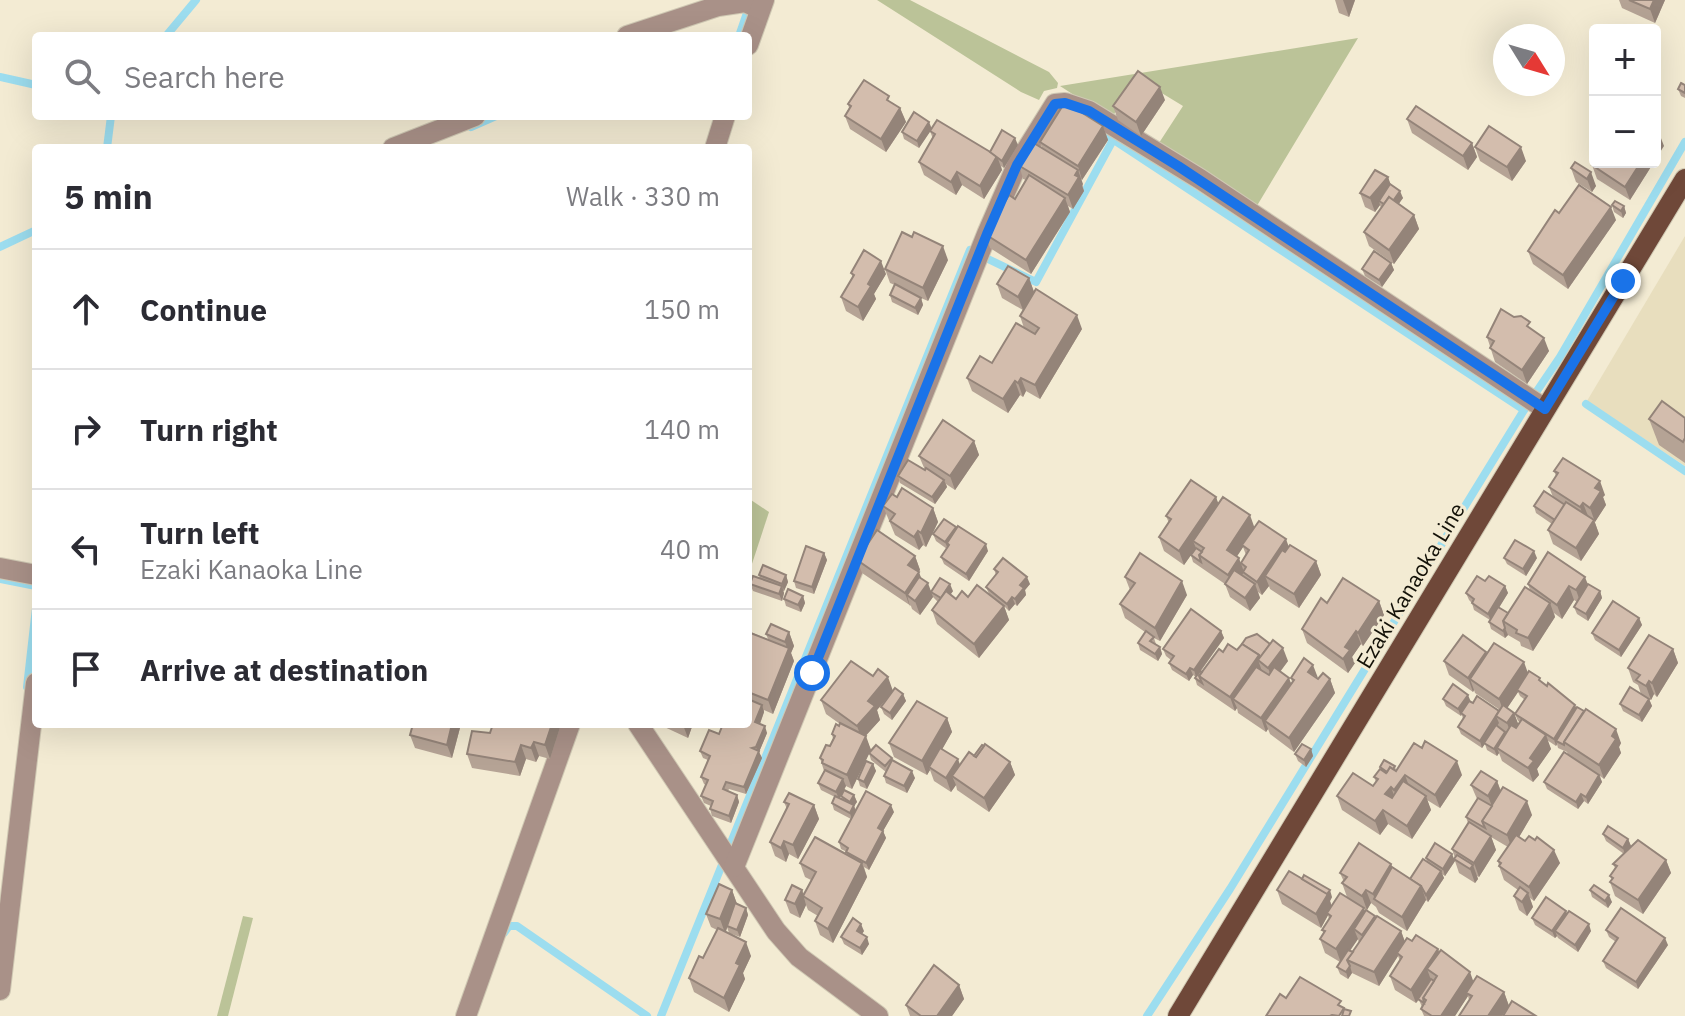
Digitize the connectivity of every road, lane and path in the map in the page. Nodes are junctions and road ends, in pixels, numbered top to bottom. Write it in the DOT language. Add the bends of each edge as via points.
graph roads {
  1 [pos="755,4"];
  2 [pos="639,32"];
  3 [pos="750,32"];
  4 [pos="465,120"];
  5 [pos="724,120"];
  6 [pos="403,144"];
  7 [pos="716,144"];
  8 [pos="1685,179"];
  9 [pos="1536,403"];
  10 [pos="0,568"];
  11 [pos="32,574"];
  12 [pos="32,717"];
  13 [pos="569,728"];
  14 [pos="641,728"];
  15 [pos="728,858"];
  16 [pos="0,990"];
  17 [pos="466,1016"];
  18 [pos="878,1016"];
  19 [pos="1178,1016"];
  1 -- 2 [label="street" via="718,6"];
  1 -- 3 [label="street"];
  4 -- 6 [label="street"];
  5 -- 7 [label="street"];
  8 -- 9 [label="main road, Ezaki Kanaoka Line"];
  9 -- 15 [label="street" via="1200,179 1089,111 1055,104 1017,165 987,234"];
  9 -- 19 [label="main road, Ezaki Kanaoka Line"];
  10 -- 11 [label="street"];
  12 -- 16 [label="street"];
  13 -- 17 [label="street"];
  14 -- 15 [label="street"];
  15 -- 18 [label="street" via="799,957"];
}
